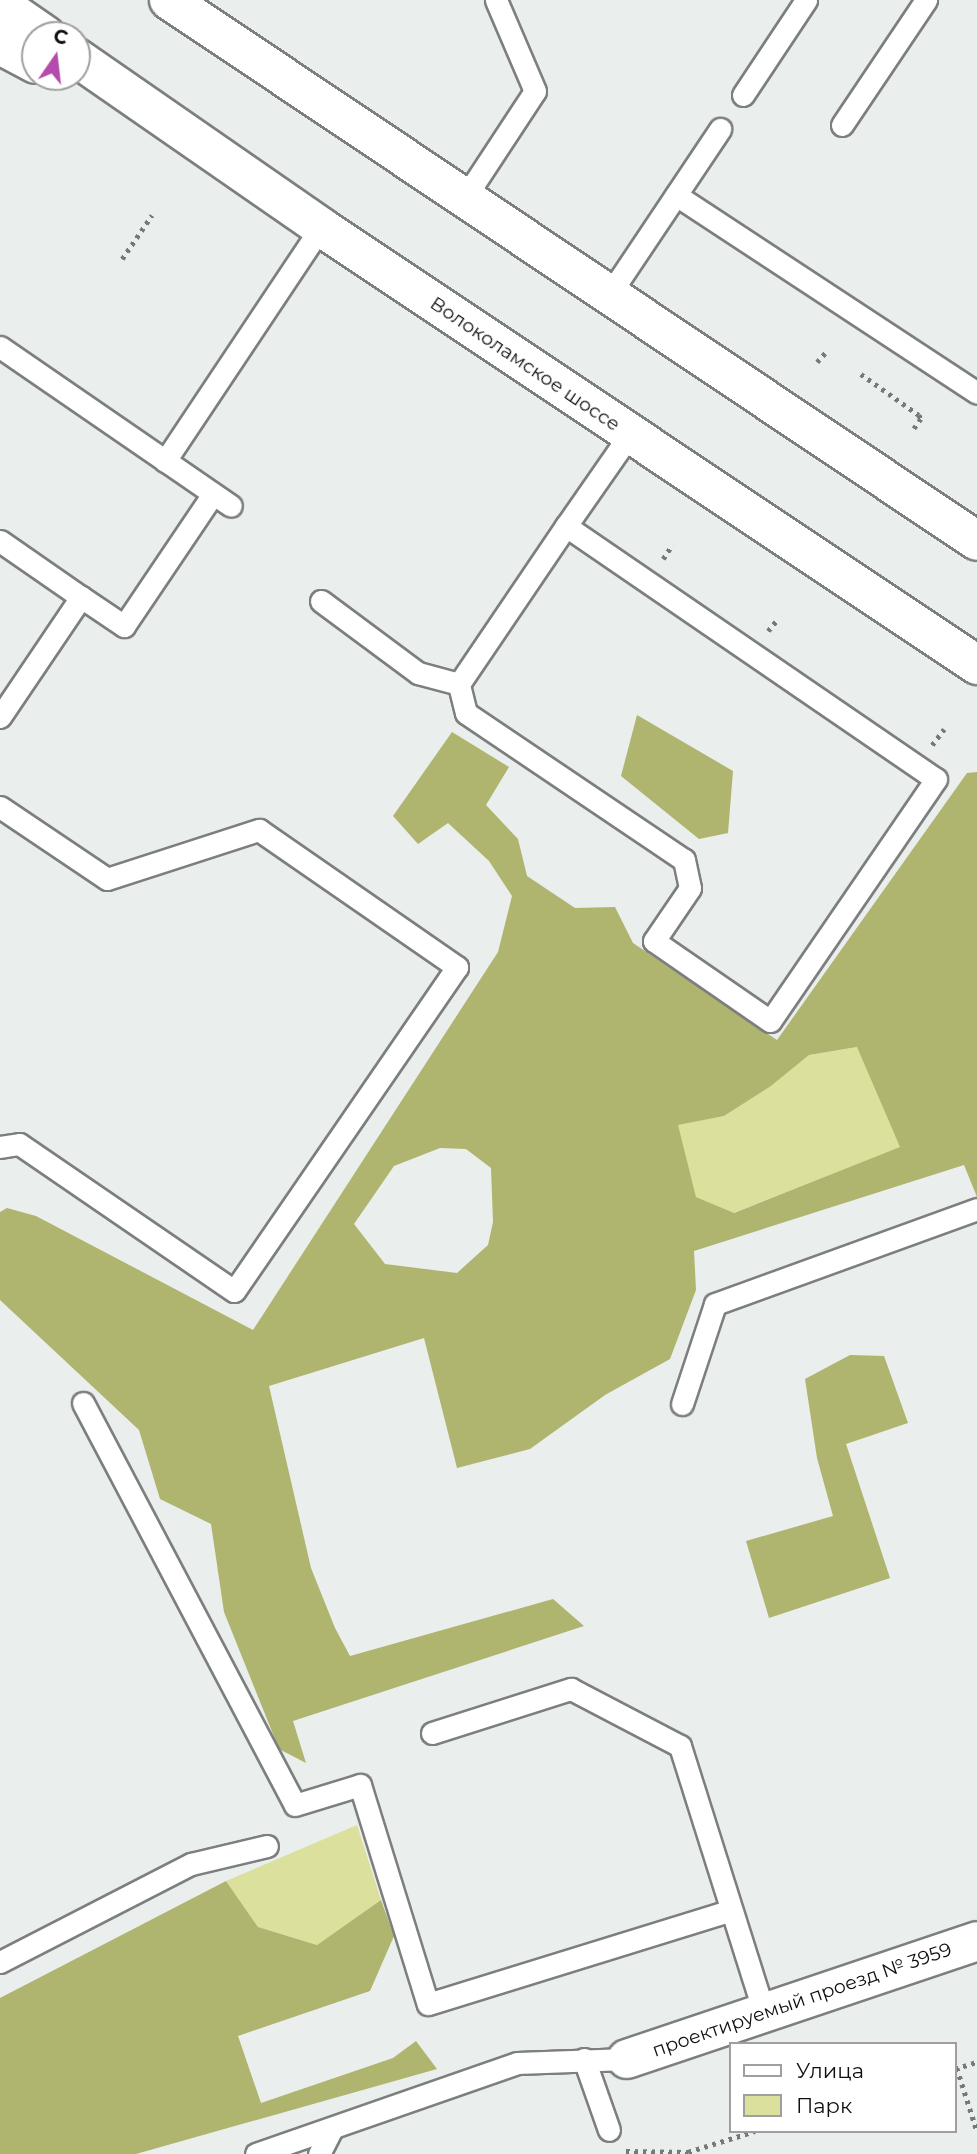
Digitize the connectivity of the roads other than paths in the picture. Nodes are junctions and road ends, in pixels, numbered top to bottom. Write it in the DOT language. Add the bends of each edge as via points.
graph roads {
  1 [pos="169,0"];
  2 [pos="496,0"];
  3 [pos="806,0"];
  4 [pos="926,0"];
  5 [pos="0,4"];
  6 [pos="25,21"];
  7 [pos="0,45"];
  8 [pos="21,56"];
  9 [pos="91,68"];
  10 [pos="83,91"];
  11 [pos="743,95"];
  12 [pos="842,125"];
  13 [pos="720,129"];
  14 [pos="676,195"];
  15 [pos="464,199"];
  16 [pos="307,218"];
  17 [pos="609,295"];
  18 [pos="0,347"];
  19 [pos="977,393"];
  20 [pos="630,434"];
  21 [pos="165,461"];
  22 [pos="213,494"];
  23 [pos="232,506"];
  24 [pos="566,526"];
  25 [pos="0,541"];
  26 [pos="977,541"];
  27 [pos="82,597"];
  28 [pos="321,601"];
  29 [pos="977,665"];
  30 [pos="460,684"];
  31 [pos="0,717"];
  32 [pos="0,807"];
  33 [pos="0,1147"];
  34 [pos="977,1209"];
  35 [pos="83,1403"];
  36 [pos="682,1404"];
  37 [pos="432,1733"];
  38 [pos="267,1846"];
  39 [pos="731,1910"];
  40 [pos="977,1941"];
  41 [pos="0,1962"];
  42 [pos="764,2013"];
  43 [pos="584,2059"];
  44 [pos="627,2059"];
  45 [pos="332,2128"];
  46 [pos="609,2130"];
  47 [pos="256,2154"];
  48 [pos="319,2154"];
  1 -- 15 [label="main road"];
  2 -- 15 [label="lane" via="535,91"];
  3 -- 11 [label="lane"];
  4 -- 12 [label="lane"];
  5 -- 6 [label="main road"];
  7 -- 8 [label="main road"];
  9 -- 16 [label="main road, Волоколамское шоссе"];
  10 -- 16 [label="main road"];
  13 -- 14 [label="lane"];
  14 -- 17 [label="lane"];
  14 -- 19 [label="lane"];
  15 -- 17 [label="main road"];
  16 -- 20 [label="main road, Волоколамское шоссе"];
  16 -- 21 [label="lane"];
  17 -- 26 [label="main road"];
  18 -- 21 [label="lane"];
  20 -- 24 [label="lane"];
  20 -- 29 [label="main road, Волоколамское шоссе"];
  21 -- 22 [label="lane"];
  22 -- 23 [label="lane"];
  22 -- 27 [label="lane" via="124,626"];
  24 -- 30 [label="lane"];
  24 -- 30 [label="lane" via="936,779 770,1021 654,941 690,888 684,860 466,713"];
  25 -- 27 [label="lane"];
  27 -- 31 [label="lane"];
  28 -- 30 [label="lane" via="418,673"];
  32 -- 33 [label="lane" via="107,879 259,830 457,967 234,1291 19,1144"];
  34 -- 36 [label="lane" via="715,1304"];
  35 -- 39 [label="lane" via="296,1805 360,1786 428,2004"];
  37 -- 39 [label="lane" via="571,1689 680,1746"];
  38 -- 41 [label="lane" via="191,1864"];
  39 -- 42 [label="lane"];
  40 -- 42 [label="main road, проектируемый проезд № 3959"];
  42 -- 44 [label="main road, проектируемый проезд № 3959"];
  43 -- 44 [label="lane"];
  43 -- 45 [label="lane" via="517,2063"];
  43 -- 46 [label="lane"];
  45 -- 47 [label="lane"];
  45 -- 48 [label="lane"];
}
